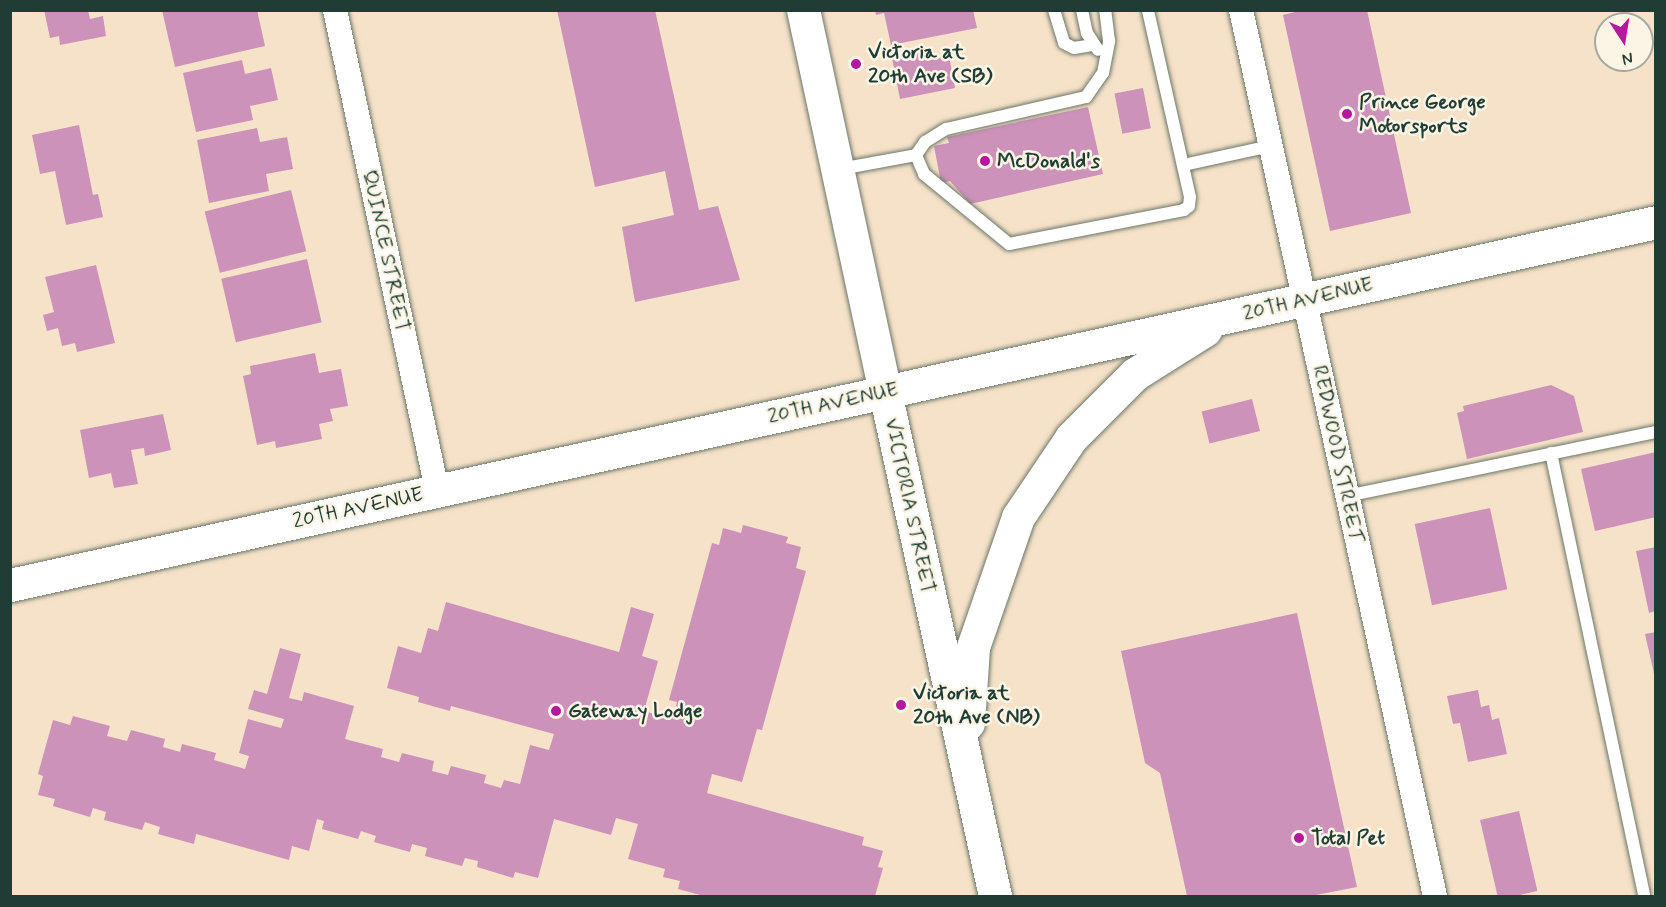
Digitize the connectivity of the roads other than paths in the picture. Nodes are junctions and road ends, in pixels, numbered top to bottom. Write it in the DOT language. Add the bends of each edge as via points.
graph roads {
  1 [pos="335,10"];
  2 [pos="802,10"];
  3 [pos="1054,10"];
  4 [pos="1082,10"];
  5 [pos="1105,10"];
  6 [pos="1148,10"];
  7 [pos="1242,10"];
  8 [pos="1092,45"];
  9 [pos="1105,57"];
  10 [pos="1271,147"];
  11 [pos="916,155"];
  12 [pos="1183,165"];
  13 [pos="837,170"];
  14 [pos="1656,222"];
  15 [pos="1304,299"];
  16 [pos="1226,317"];
  17 [pos="885,392"];
  18 [pos="1656,432"];
  19 [pos="1551,453"];
  20 [pos="436,490"];
  21 [pos="1347,496"];
  22 [pos="10,585"];
  23 [pos="966,761"];
  24 [pos="995,897"];
  25 [pos="1435,897"];
  26 [pos="1644,897"];
  1 -- 20 [label="street, QUINCE STREET"];
  2 -- 13 [label="main road, VICTORIA STREET"];
  3 -- 8 [label="lane" via="1064,43 1074,48"];
  4 -- 8 [label="lane"];
  5 -- 9 [label="lane" via="1109,41"];
  6 -- 12 [label="lane"];
  7 -- 10 [label="street, REDWOOD STREET"];
  8 -- 9 [label="lane"];
  9 -- 11 [label="lane" via="1103,73 1086,97 946,129 925,142"];
  10 -- 12 [label="lane"];
  10 -- 15 [label="street, REDWOOD STREET"];
  11 -- 12 [label="lane" via="924,174 1010,244 1184,210 1190,206 1190,197"];
  11 -- 13 [label="lane"];
  13 -- 17 [label="main road, VICTORIA STREET"];
  14 -- 15 [label="main road, 20TH AVENUE"];
  15 -- 16 [label="main road, 20TH AVENUE"];
  15 -- 21 [label="street, REDWOOD STREET"];
  16 -- 17 [label="main road, 20TH AVENUE"];
  16 -- 23 [label="main road" via="1135,374 1071,438 1018,517 973,647"];
  17 -- 20 [label="main road, 20TH AVENUE"];
  17 -- 23 [label="main road, VICTORIA STREET"];
  18 -- 19 [label="lane"];
  19 -- 21 [label="lane"];
  19 -- 26 [label="lane"];
  20 -- 22 [label="main road, 20TH AVENUE"];
  21 -- 25 [label="street, REDWOOD STREET"];
  23 -- 24 [label="main road, VICTORIA STREET"];
}
